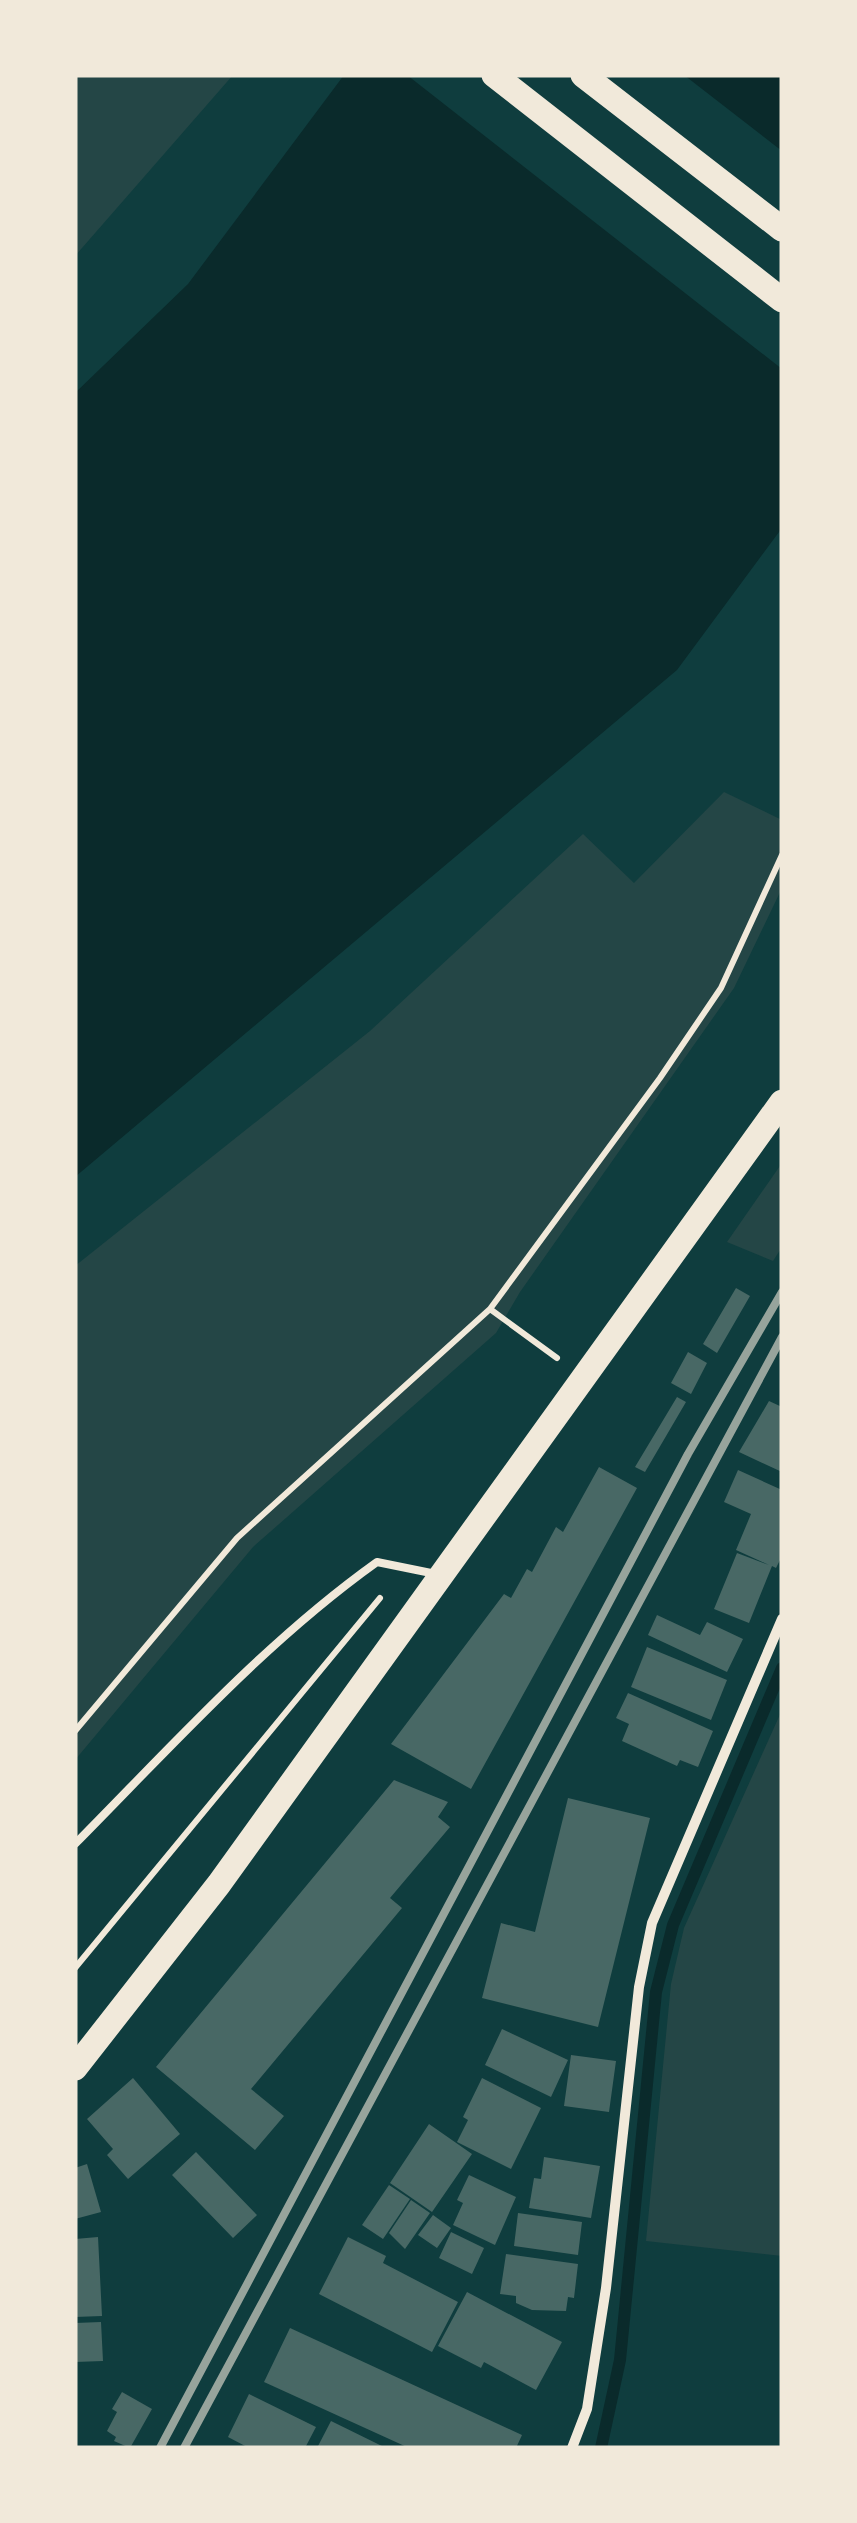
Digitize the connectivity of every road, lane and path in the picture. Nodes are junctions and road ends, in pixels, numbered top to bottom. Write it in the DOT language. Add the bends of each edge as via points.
graph roads {
  1 [pos="494,75"];
  2 [pos="583,75"];
  3 [pos="782,229"];
  4 [pos="782,300"];
  5 [pos="782,856"];
  6 [pos="782,1102"];
  7 [pos="490,1308"];
  8 [pos="564,1363"];
  9 [pos="405,1568"];
  10 [pos="440,1576"];
  11 [pos="782,1619"];
  12 [pos="75,1731"];
  13 [pos="75,1844"];
  14 [pos="75,1968"];
  15 [pos="75,2068"];
  16 [pos="572,2448"];
  1 -- 4 [label="main road"];
  2 -- 3 [label="main road"];
  5 -- 7 [label="path" via="722,988"];
  6 -- 10 [label="main road"];
  7 -- 8 [label="path"];
  7 -- 12 [label="path" via="237,1538"];
  9 -- 10 [label="lane"];
  9 -- 13 [label="lane" via="377,1562 328,1597"];
  9 -- 14 [label="path"];
  10 -- 15 [label="main road" via="219,1884"];
  11 -- 16 [label="street" via="652,1923 603,2305 587,2409"];
}
